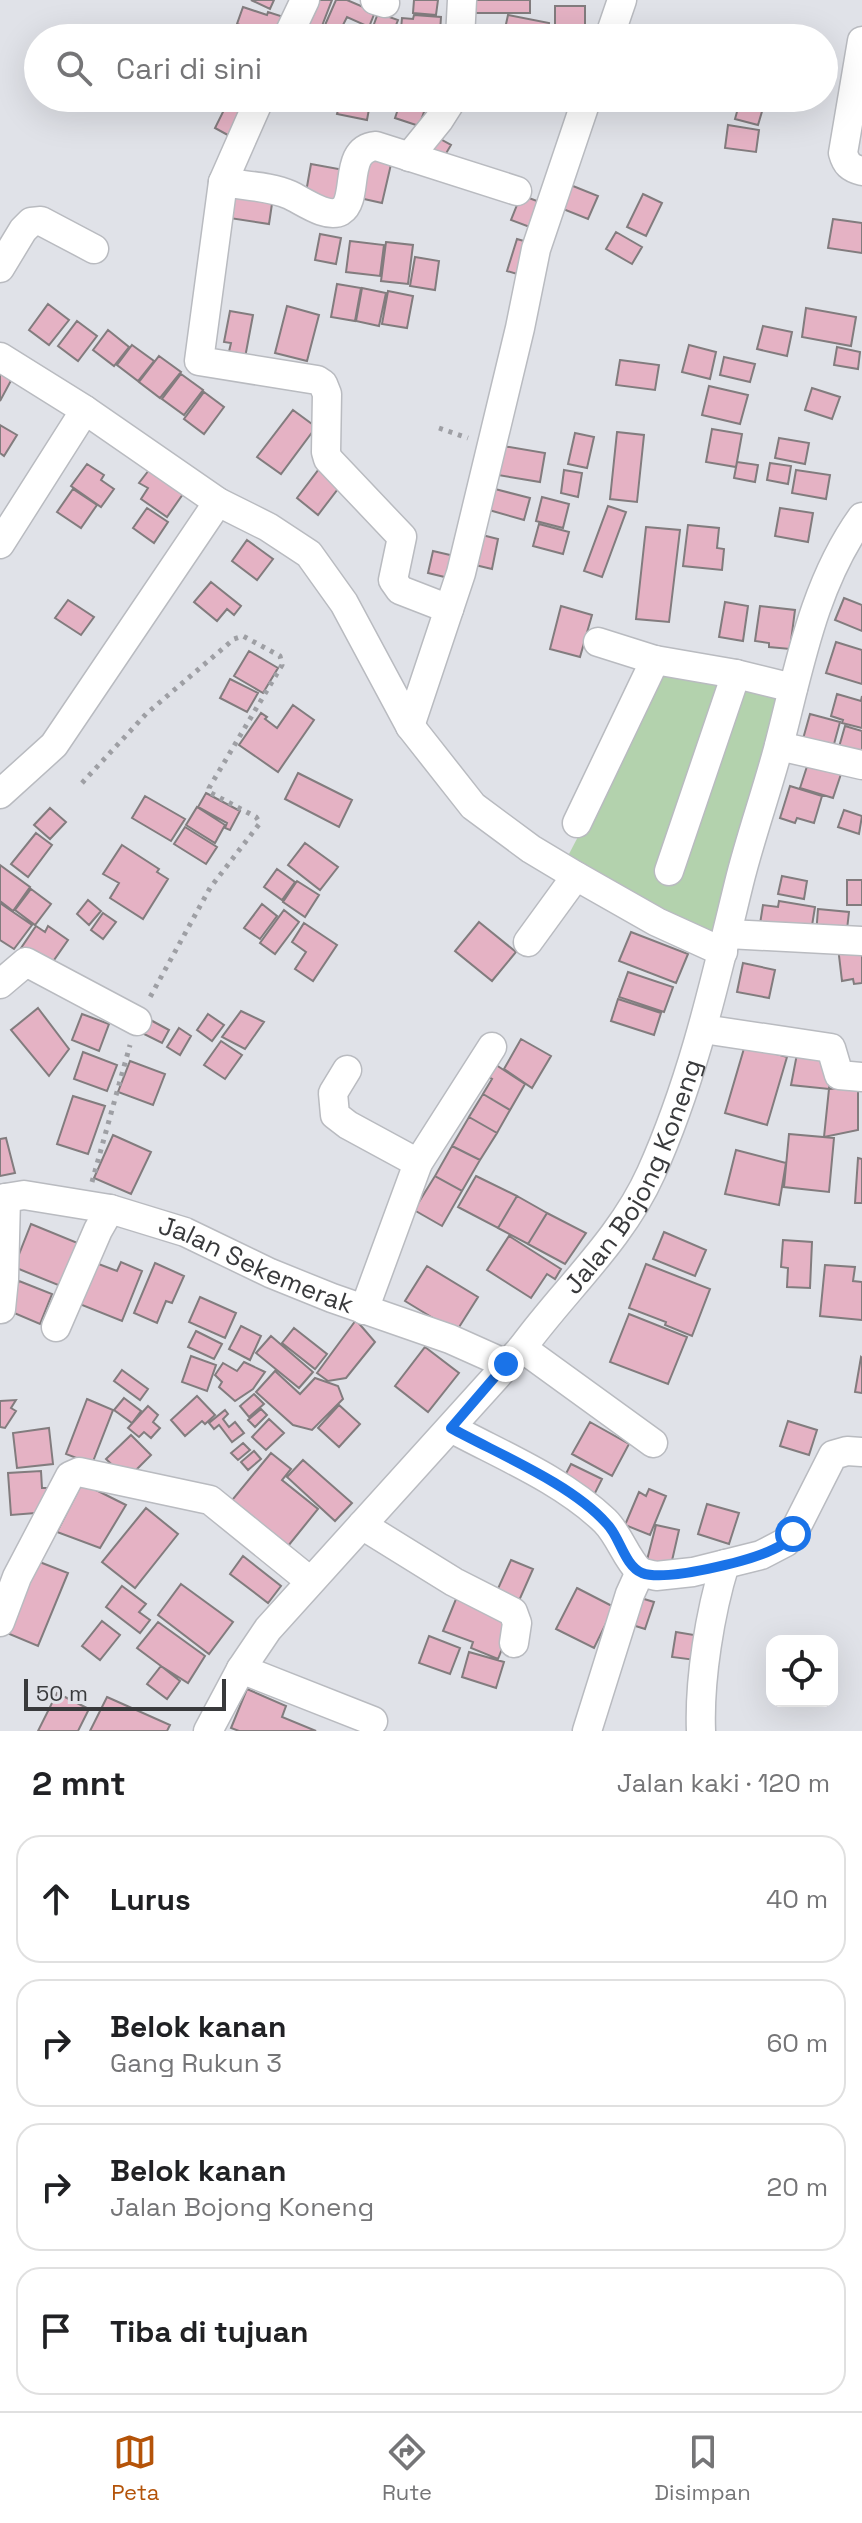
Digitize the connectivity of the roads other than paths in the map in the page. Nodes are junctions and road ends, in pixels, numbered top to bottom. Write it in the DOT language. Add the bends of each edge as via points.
graph roads {
  1 [pos="305,0"];
  2 [pos="462,0"];
  3 [pos="622,0"];
  4 [pos="294,24"];
  5 [pos="461,24"];
  6 [pos="614,24"];
  7 [pos="862,41"];
  8 [pos="254,112"];
  9 [pos="444,112"];
  10 [pos="582,112"];
  11 [pos="409,157"];
  12 [pos="862,171"];
  13 [pos="223,182"];
  14 [pos="517,191"];
  15 [pos="94,249"];
  16 [pos="0,268"];
  17 [pos="0,357"];
  18 [pos="85,410"];
  19 [pos="218,502"];
  20 [pos="862,517"];
  21 [pos="0,544"];
  22 [pos="449,609"];
  23 [pos="598,642"];
  24 [pos="655,660"];
  25 [pos="736,674"];
  26 [pos="793,688"];
  27 [pos="410,726"];
  28 [pos="779,746"];
  29 [pos="862,765"];
  30 [pos="0,794"];
  31 [pos="577,823"];
  32 [pos="669,871"];
  33 [pos="576,876"];
  34 [pos="862,941"];
  35 [pos="528,942"];
  36 [pos="726,943"];
  37 [pos="0,984"];
  38 [pos="137,1021"];
  39 [pos="703,1029"];
  40 [pos="492,1047"];
  41 [pos="347,1070"];
  42 [pos="862,1077"];
  43 [pos="418,1163"];
  44 [pos="3,1198"];
  45 [pos="110,1209"];
  46 [pos="1,1309"];
  47 [pos="364,1310"];
  48 [pos="56,1327"];
  49 [pos="514,1356"];
  50 [pos="451,1428"];
  51 [pos="653,1443"];
  52 [pos="862,1452"];
  53 [pos="362,1525"];
  54 [pos="725,1564"];
  55 [pos="640,1572"];
  56 [pos="8,1574"];
  57 [pos="310,1581"];
  58 [pos="0,1622"];
  59 [pos="514,1643"];
  60 [pos="241,1669"];
  61 [pos="373,1721"];
  62 [pos="215,1729"];
  63 [pos="587,1731"];
  64 [pos="701,1731"];
  1 -- 4 [label="street"];
  2 -- 5 [label="street"];
  3 -- 6 [label="street"];
  7 -- 12 [label="street" via="843,153 846,163"];
  8 -- 13 [label="street"];
  9 -- 11 [label="street"];
  10 -- 22 [label="street" via="536,249"];
  11 -- 13 [label="street" via="367,147 359,154 346,207 338,213 286,193"];
  11 -- 14 [label="street"];
  13 -- 22 [label="street" via="199,361 323,384 328,459 402,537 394,586"];
  15 -- 16 [label="street" via="41,221 31,222"];
  17 -- 18 [label="street"];
  18 -- 19 [label="street"];
  18 -- 21 [label="street"];
  19 -- 27 [label="street" via="309,554 344,603"];
  19 -- 30 [label="street" via="54,745"];
  20 -- 26 [label="street, Jalan Bojong Koneng" via="837,558 811,621"];
  22 -- 27 [label="street"];
  23 -- 24 [label="street"];
  24 -- 25 [label="street"];
  24 -- 31 [label="street"];
  25 -- 26 [label="street"];
  25 -- 32 [label="street"];
  26 -- 28 [label="street, Jalan Bojong Koneng"];
  27 -- 33 [label="street" via="473,806"];
  28 -- 29 [label="street"];
  28 -- 36 [label="street, Jalan Bojong Koneng"];
  33 -- 35 [label="street"];
  33 -- 36 [label="street" via="657,922"];
  34 -- 36 [label="street"];
  36 -- 39 [label="street, Jalan Bojong Koneng"];
  37 -- 38 [label="street" via="26,962"];
  39 -- 42 [label="street" via="831,1048 839,1075"];
  39 -- 49 [label="street, Jalan Bojong Koneng" via="635,1206"];
  40 -- 43 [label="street"];
  41 -- 43 [label="street" via="333,1093 335,1115"];
  43 -- 47 [label="street"];
  44 -- 45 [label="street, Jalan Sekemerak" via="24,1195"];
  44 -- 46 [label="street"];
  45 -- 47 [label="street, Jalan Sekemerak" via="185,1232"];
  45 -- 48 [label="street"];
  47 -- 49 [label="street, Jalan Sekemerak"];
  49 -- 50 [label="street, Jalan Bojong Koneng"];
  49 -- 51 [label="street, Jalan Sekemerak"];
  50 -- 53 [label="street, Jalan Bojong Koneng"];
  50 -- 55 [label="street" via="586,1505 608,1525"];
  52 -- 54 [label="street" via="839,1453 828,1460 786,1542"];
  53 -- 57 [label="street, Jalan Bojong Koneng"];
  53 -- 59 [label="street" via="513,1612"];
  54 -- 55 [label="street" via="670,1575"];
  54 -- 64 [label="street" via="705,1661"];
  55 -- 63 [label="street"];
  56 -- 57 [label="street" via="70,1476 84,1472 210,1500"];
  56 -- 58 [label="street"];
  57 -- 60 [label="street, Jalan Bojong Koneng"];
  60 -- 61 [label="street"];
  60 -- 62 [label="street, Jalan Bojong Koneng"];
}
